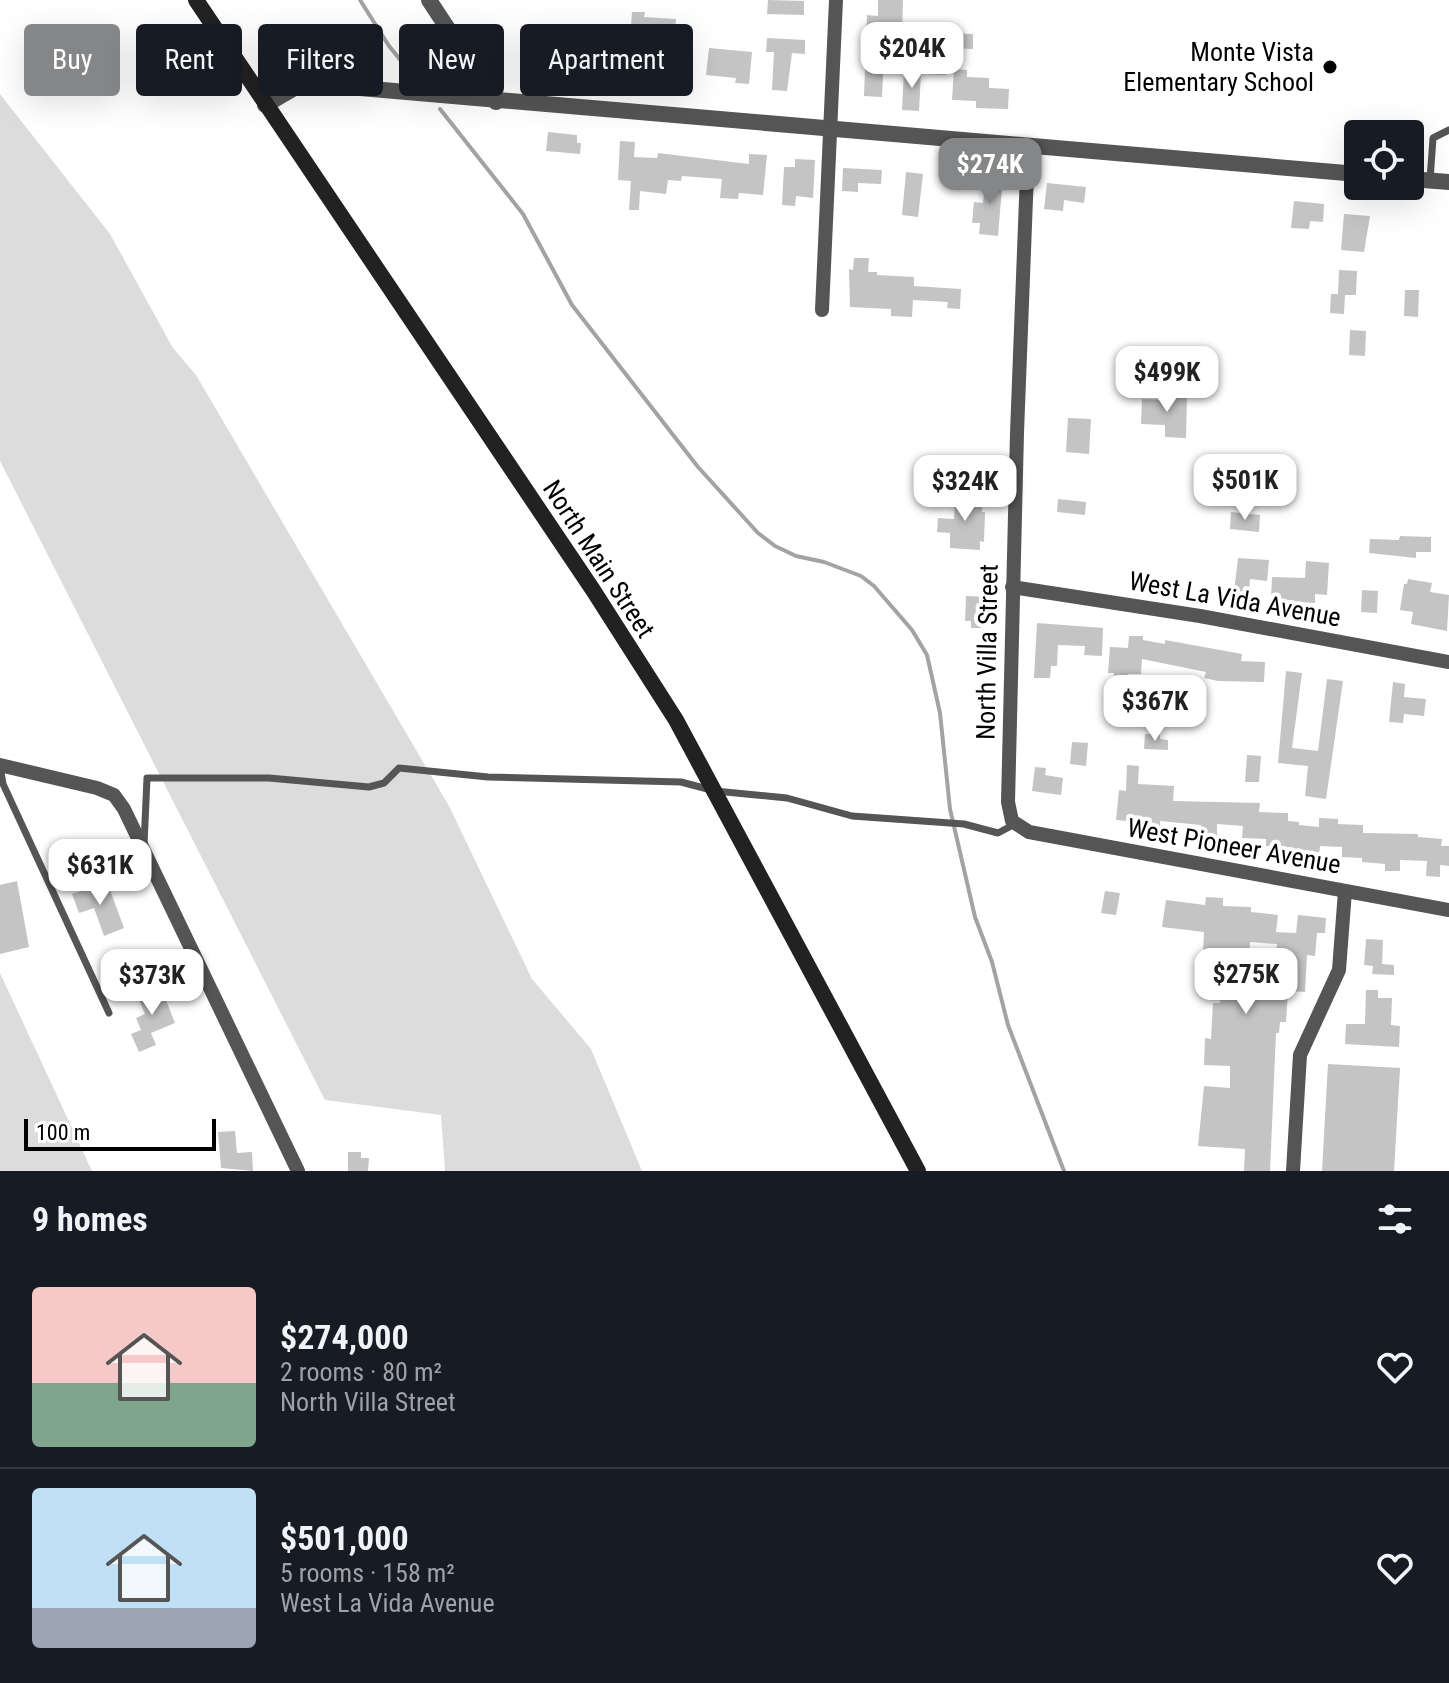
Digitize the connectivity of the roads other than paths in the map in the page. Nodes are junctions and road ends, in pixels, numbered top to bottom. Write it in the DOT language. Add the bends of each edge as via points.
graph roads {
  1 [pos="196,0"];
  2 [pos="429,0"];
  3 [pos="836,0"];
  4 [pos="496,102"];
  5 [pos="265,105"];
  6 [pos="830,130"];
  7 [pos="1449,130"];
  8 [pos="1028,147"];
  9 [pos="1344,173"];
  10 [pos="1424,180"];
  11 [pos="1430,180"];
  12 [pos="1449,182"];
  13 [pos="822,310"];
  14 [pos="1012,587"];
  15 [pos="1449,662"];
  16 [pos="0,766"];
  17 [pos="715,791"];
  18 [pos="1014,823"];
  19 [pos="144,848"];
  20 [pos="1345,891"];
  21 [pos="1449,910"];
  22 [pos="109,1013"];
  23 [pos="298,1171"];
  24 [pos="918,1171"];
  25 [pos="1293,1171"];
  1 -- 5 [label="main road, North Main Street"];
  2 -- 4 [label="street"];
  3 -- 6 [label="street"];
  4 -- 5 [label="street" via="306,85"];
  4 -- 6 [label="street"];
  5 -- 17 [label="main road, North Main Street" via="593,590"];
  6 -- 8 [label="street"];
  6 -- 13 [label="street"];
  7 -- 11 [label="lane" via="1433,138"];
  8 -- 9 [label="street"];
  8 -- 14 [label="street, North Villa Street"];
  10 -- 11 [label="street"];
  11 -- 12 [label="street"];
  14 -- 15 [label="street, West La Vida Avenue"];
  14 -- 18 [label="street, North Villa Street" via="1008,802"];
  16 -- 19 [label="street" via="109,791"];
  16 -- 22 [label="lane" via="3,784"];
  17 -- 18 [label="lane" via="787,798 852,816 964,824 998,833"];
  17 -- 19 [label="lane" via="681,782 488,777 399,768 384,783 369,787 269,778 147,778"];
  17 -- 24 [label="main road, North Main Street"];
  18 -- 20 [label="street, West Pioneer Avenue" via="1029,832"];
  19 -- 23 [label="street"];
  20 -- 21 [label="street, West Pioneer Avenue"];
  20 -- 25 [label="street" via="1339,970 1300,1055"];
}
